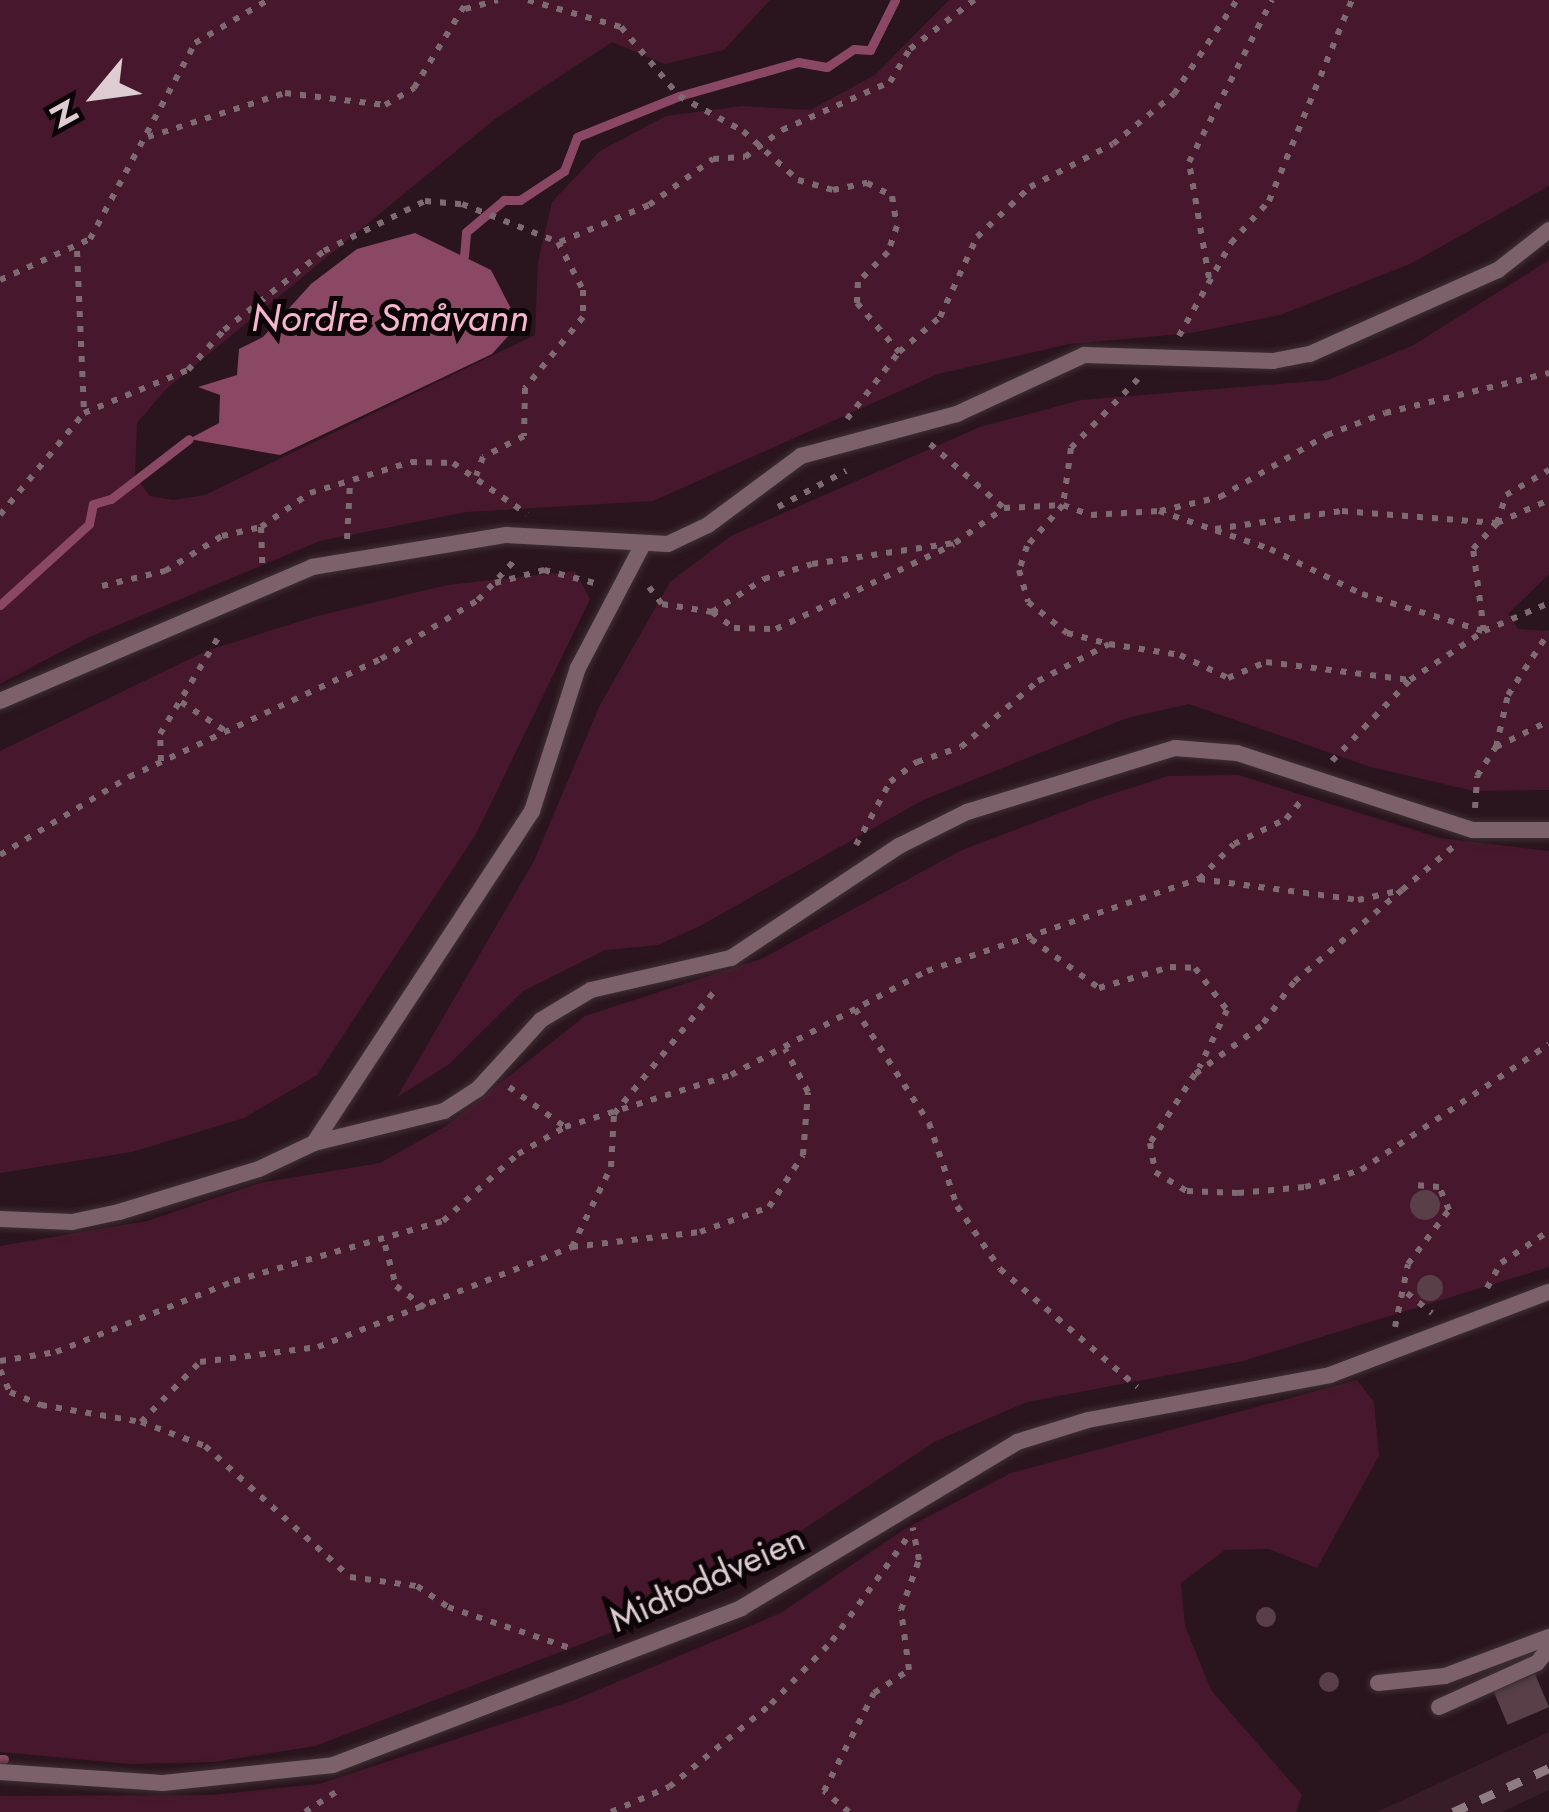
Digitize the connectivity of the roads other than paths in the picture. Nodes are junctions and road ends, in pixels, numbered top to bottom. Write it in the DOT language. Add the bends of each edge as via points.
graph roads {
  1 [pos="1549,230"];
  2 [pos="638,560"];
  3 [pos="0,700"];
  4 [pos="1549,830"];
  5 [pos="314,1143"];
  6 [pos="0,1219"];
  7 [pos="1549,1292"];
  8 [pos="1549,1637"];
  9 [pos="1549,1648"];
  10 [pos="1378,1683"];
  11 [pos="1439,1708"];
  12 [pos="0,1772"];
  1 -- 2 [label="lane" via="1498,270 1310,354 1273,361 1084,355 910,428 830,444 689,537"];
  2 -- 3 [label="lane" via="548,533 348,561 267,584"];
  2 -- 5 [label="lane" via="578,668 532,812"];
  4 -- 5 [label="lane" via="1473,830 1391,808 1321,776 1209,746 1175,748 967,812 899,845 730,958 591,990 541,1020 444,1111"];
  5 -- 6 [label="lane" via="259,1169 119,1212 72,1222"];
  7 -- 12 [label="lane, Midtoddveien" via="1330,1375 1018,1442 741,1608 375,1751 291,1773 142,1783"];
  8 -- 10 [label="lane" via="1445,1676"];
  9 -- 11 [label="lane" via="1537,1663"];
}
